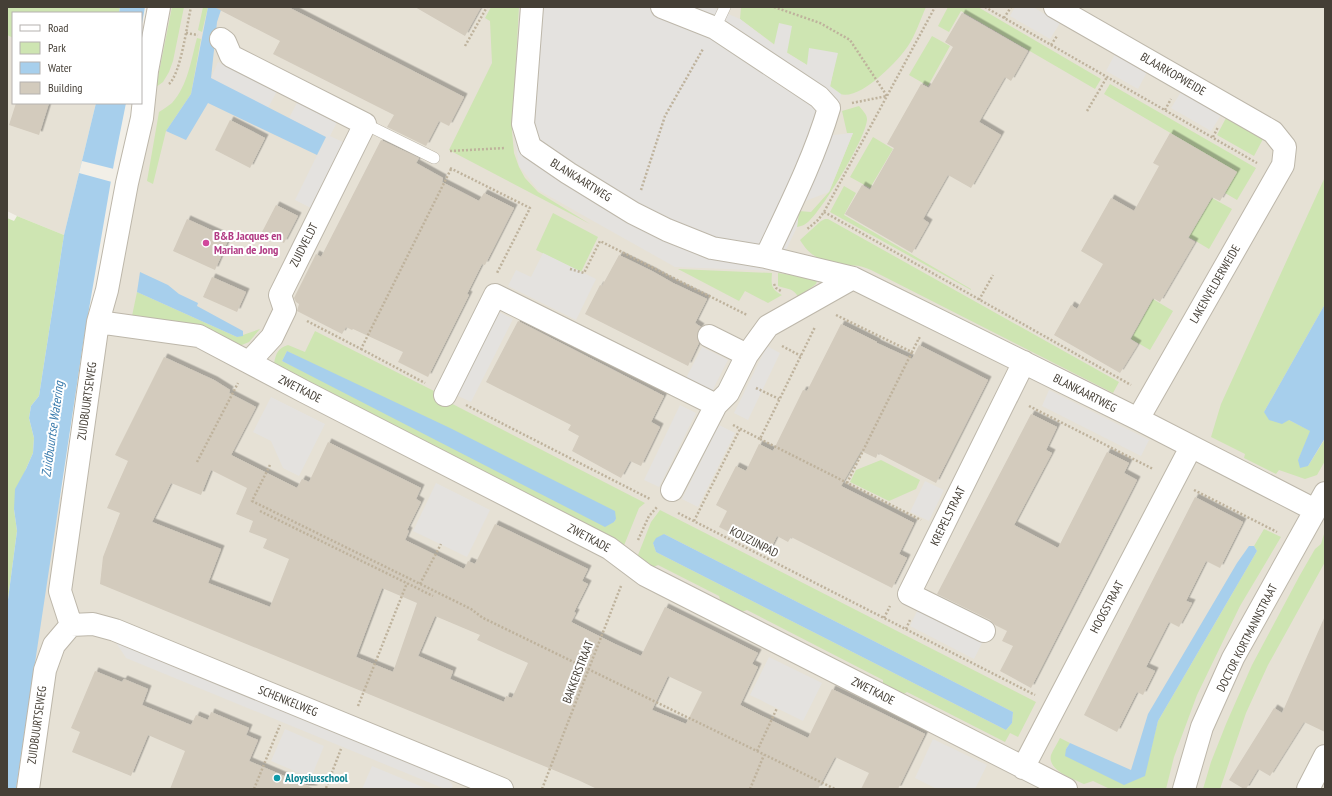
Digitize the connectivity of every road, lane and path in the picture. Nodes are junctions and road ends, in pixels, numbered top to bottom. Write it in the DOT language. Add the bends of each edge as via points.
graph roads {
  1 [pos="159,7"];
  2 [pos="191,7"];
  3 [pos="487,7"];
  4 [pos="532,7"];
  5 [pos="662,7"];
  6 [pos="725,7"];
  7 [pos="774,7"];
  8 [pos="935,7"];
  9 [pos="985,7"];
  10 [pos="1011,7"];
  11 [pos="1055,7"];
  12 [pos="1004,18"];
  13 [pos="716,28"];
  14 [pos="186,33"];
  15 [pos="199,35"];
  16 [pos="221,39"];
  17 [pos="465,46"];
  18 [pos="178,66"];
  19 [pos="1107,77"];
  20 [pos="887,96"];
  21 [pos="828,108"];
  22 [pos="1087,111"];
  23 [pos="365,124"];
  24 [pos="530,147"];
  25 [pos="1285,147"];
  26 [pos="434,158"];
  27 [pos="1258,163"];
  28 [pos="452,169"];
  29 [pos="824,212"];
  30 [pos="633,213"];
  31 [pos="803,232"];
  32 [pos="772,259"];
  33 [pos="570,269"];
  34 [pos="993,275"];
  35 [pos="853,278"];
  36 [pos="495,295"];
  37 [pos="979,300"];
  38 [pos="801,307"];
  39 [pos="285,310"];
  40 [pos="830,312"];
  41 [pos="98,322"];
  42 [pos="768,326"];
  43 [pos="709,336"];
  44 [pos="925,342"];
  45 [pos="361,349"];
  46 [pos="912,352"];
  47 [pos="747,354"];
  48 [pos="248,362"];
  49 [pos="1024,362"];
  50 [pos="445,395"];
  51 [pos="1151,396"];
  52 [pos="713,410"];
  53 [pos="1138,419"];
  54 [pos="740,429"];
  55 [pos="760,439"];
  56 [pos="1190,447"];
  57 [pos="197,462"];
  58 [pos="270,465"];
  59 [pos="847,483"];
  60 [pos="662,499"];
  61 [pos="1320,502"];
  62 [pos="260,511"];
  63 [pos="676,512"];
  64 [pos="694,521"];
  65 [pos="941,530"];
  66 [pos="441,544"];
  67 [pos="629,562"];
  68 [pos="407,583"];
  69 [pos="420,584"];
  70 [pos="433,596"];
  71 [pos="71,625"];
  72 [pos="984,632"];
  73 [pos="588,670"];
  74 [pos="1055,706"];
  75 [pos="777,708"];
  76 [pos="280,725"];
  77 [pos="350,726"];
  78 [pos="341,749"];
  79 [pos="757,751"];
  80 [pos="764,755"];
  81 [pos="1325,756"];
  82 [pos="1023,768"];
  83 [pos="326,788"];
  84 [pos="28,789"];
  85 [pos="254,789"];
  86 [pos="502,789"];
  87 [pos="542,789"];
  88 [pos="750,789"];
  89 [pos="835,789"];
  90 [pos="1066,789"];
  91 [pos="1184,789"];
  92 [pos="1308,789"];
  1 -- 41 [label="street, ZUIDBUURTSEWEG" via="147,71 142,118 107,290"];
  2 -- 14 [label="path"];
  3 -- 17 [label="path"];
  4 -- 24 [label="street" via="523,124"];
  5 -- 13 [label="street"];
  6 -- 13 [label="lane"];
  7 -- 20 [label="path" via="820,23 850,40"];
  8 -- 20 [label="path"];
  9 -- 12 [label="path"];
  10 -- 12 [label="path"];
  11 -- 25 [label="street, BLAARKOPWEIDE" via="1273,132"];
  12 -- 19 [label="path"];
  13 -- 21 [label="street" via="818,97"];
  13 -- 30 [label="path" via="665,116"];
  14 -- 15 [label="path"];
  14 -- 18 [label="path"];
  16 -- 23 [label="street" via="231,56"];
  19 -- 22 [label="path"];
  19 -- 27 [label="path"];
  20 -- 21 [label="path"];
  20 -- 29 [label="path"];
  21 -- 32 [label="street"];
  23 -- 26 [label="lane"];
  23 -- 39 [label="street, ZUIDVELDT" via="280,295"];
  24 -- 26 [label="path" via="446,151"];
  24 -- 30 [label="street, BLANKAARTWEG"];
  25 -- 51 [label="street, LAKENVELDERWEIDE" via="1283,165"];
  26 -- 28 [label="path"];
  28 -- 36 [label="path" via="530,208 493,279"];
  28 -- 45 [label="path"];
  29 -- 31 [label="path"];
  29 -- 37 [label="path"];
  30 -- 32 [label="street, BLANKAARTWEG" via="712,248"];
  32 -- 35 [label="street, BLANKAARTWEG"];
  32 -- 38 [label="path" via="773,283 776,288 792,294"];
  33 -- 42 [label="path" via="584,273 600,240"];
  34 -- 37 [label="path"];
  35 -- 38 [label="street"];
  35 -- 49 [label="street, BLANKAARTWEG"];
  36 -- 50 [label="street"];
  36 -- 52 [label="street"];
  37 -- 51 [label="path"];
  38 -- 42 [label="street"];
  38 -- 55 [label="path" via="820,316"];
  39 -- 45 [label="path"];
  39 -- 48 [label="street" via="272,337"];
  40 -- 46 [label="path"];
  41 -- 48 [label="street, ZWETKADE" via="199,336"];
  41 -- 71 [label="street, ZUIDBUURTSEWEG" via="60,591"];
  42 -- 47 [label="street"];
  43 -- 47 [label="street"];
  44 -- 46 [label="path" via="919,338"];
  45 -- 50 [label="path"];
  46 -- 59 [label="path"];
  47 -- 52 [label="street" via="728,393"];
  48 -- 57 [label="path"];
  48 -- 67 [label="street, ZWETKADE" via="609,548"];
  49 -- 53 [label="street, BLANKAARTWEG"];
  49 -- 65 [label="street, KREPELSTRAAT"];
  50 -- 60 [label="path"];
  51 -- 53 [label="street, LAKENVELDERWEIDE"];
  52 -- 54 [label="path"];
  52 -- 60 [label="street"];
  53 -- 56 [label="street, BLANKAARTWEG"];
  54 -- 55 [label="path"];
  54 -- 64 [label="path"];
  55 -- 59 [label="path"];
  56 -- 61 [label="street, BLANKAARTWEG"];
  56 -- 74 [label="street, HOOGSTRAAT"];
  58 -- 69 [label="path" via="252,501"];
  59 -- 65 [label="path"];
  60 -- 67 [label="path" via="649,516"];
  61 -- 91 [label="street, DOCTOR KORTMANNSTRAAT" via="1233,658 1202,727"];
  62 -- 68 [label="path"];
  63 -- 64 [label="path, KOUZIJNPAD"];
  64 -- 74 [label="path, KOUZIJNPAD"];
  65 -- 72 [label="street, KREPELSTRAAT" via="908,594"];
  66 -- 69 [label="path"];
  67 -- 73 [label="path, BAKKERSTRAAT"];
  67 -- 82 [label="street, ZWETKADE" via="645,575"];
  68 -- 70 [label="path"];
  68 -- 77 [label="path"];
  69 -- 73 [label="path"];
  71 -- 77 [label="street, SCHENKELWEG" via="93,624 115,630"];
  71 -- 84 [label="street, ZUIDBUURTSEWEG" via="54,645 45,670"];
  73 -- 79 [label="path"];
  73 -- 87 [label="path, BAKKERSTRAAT"];
  74 -- 82 [label="street, HOOGSTRAAT"];
  75 -- 79 [label="path"];
  76 -- 85 [label="path"];
  77 -- 86 [label="street, SCHENKELWEG"];
  78 -- 83 [label="path"];
  79 -- 80 [label="path"];
  80 -- 88 [label="path"];
  80 -- 89 [label="path"];
  81 -- 92 [label="street"];
  82 -- 90 [label="street, ZWETKADE"];
}
